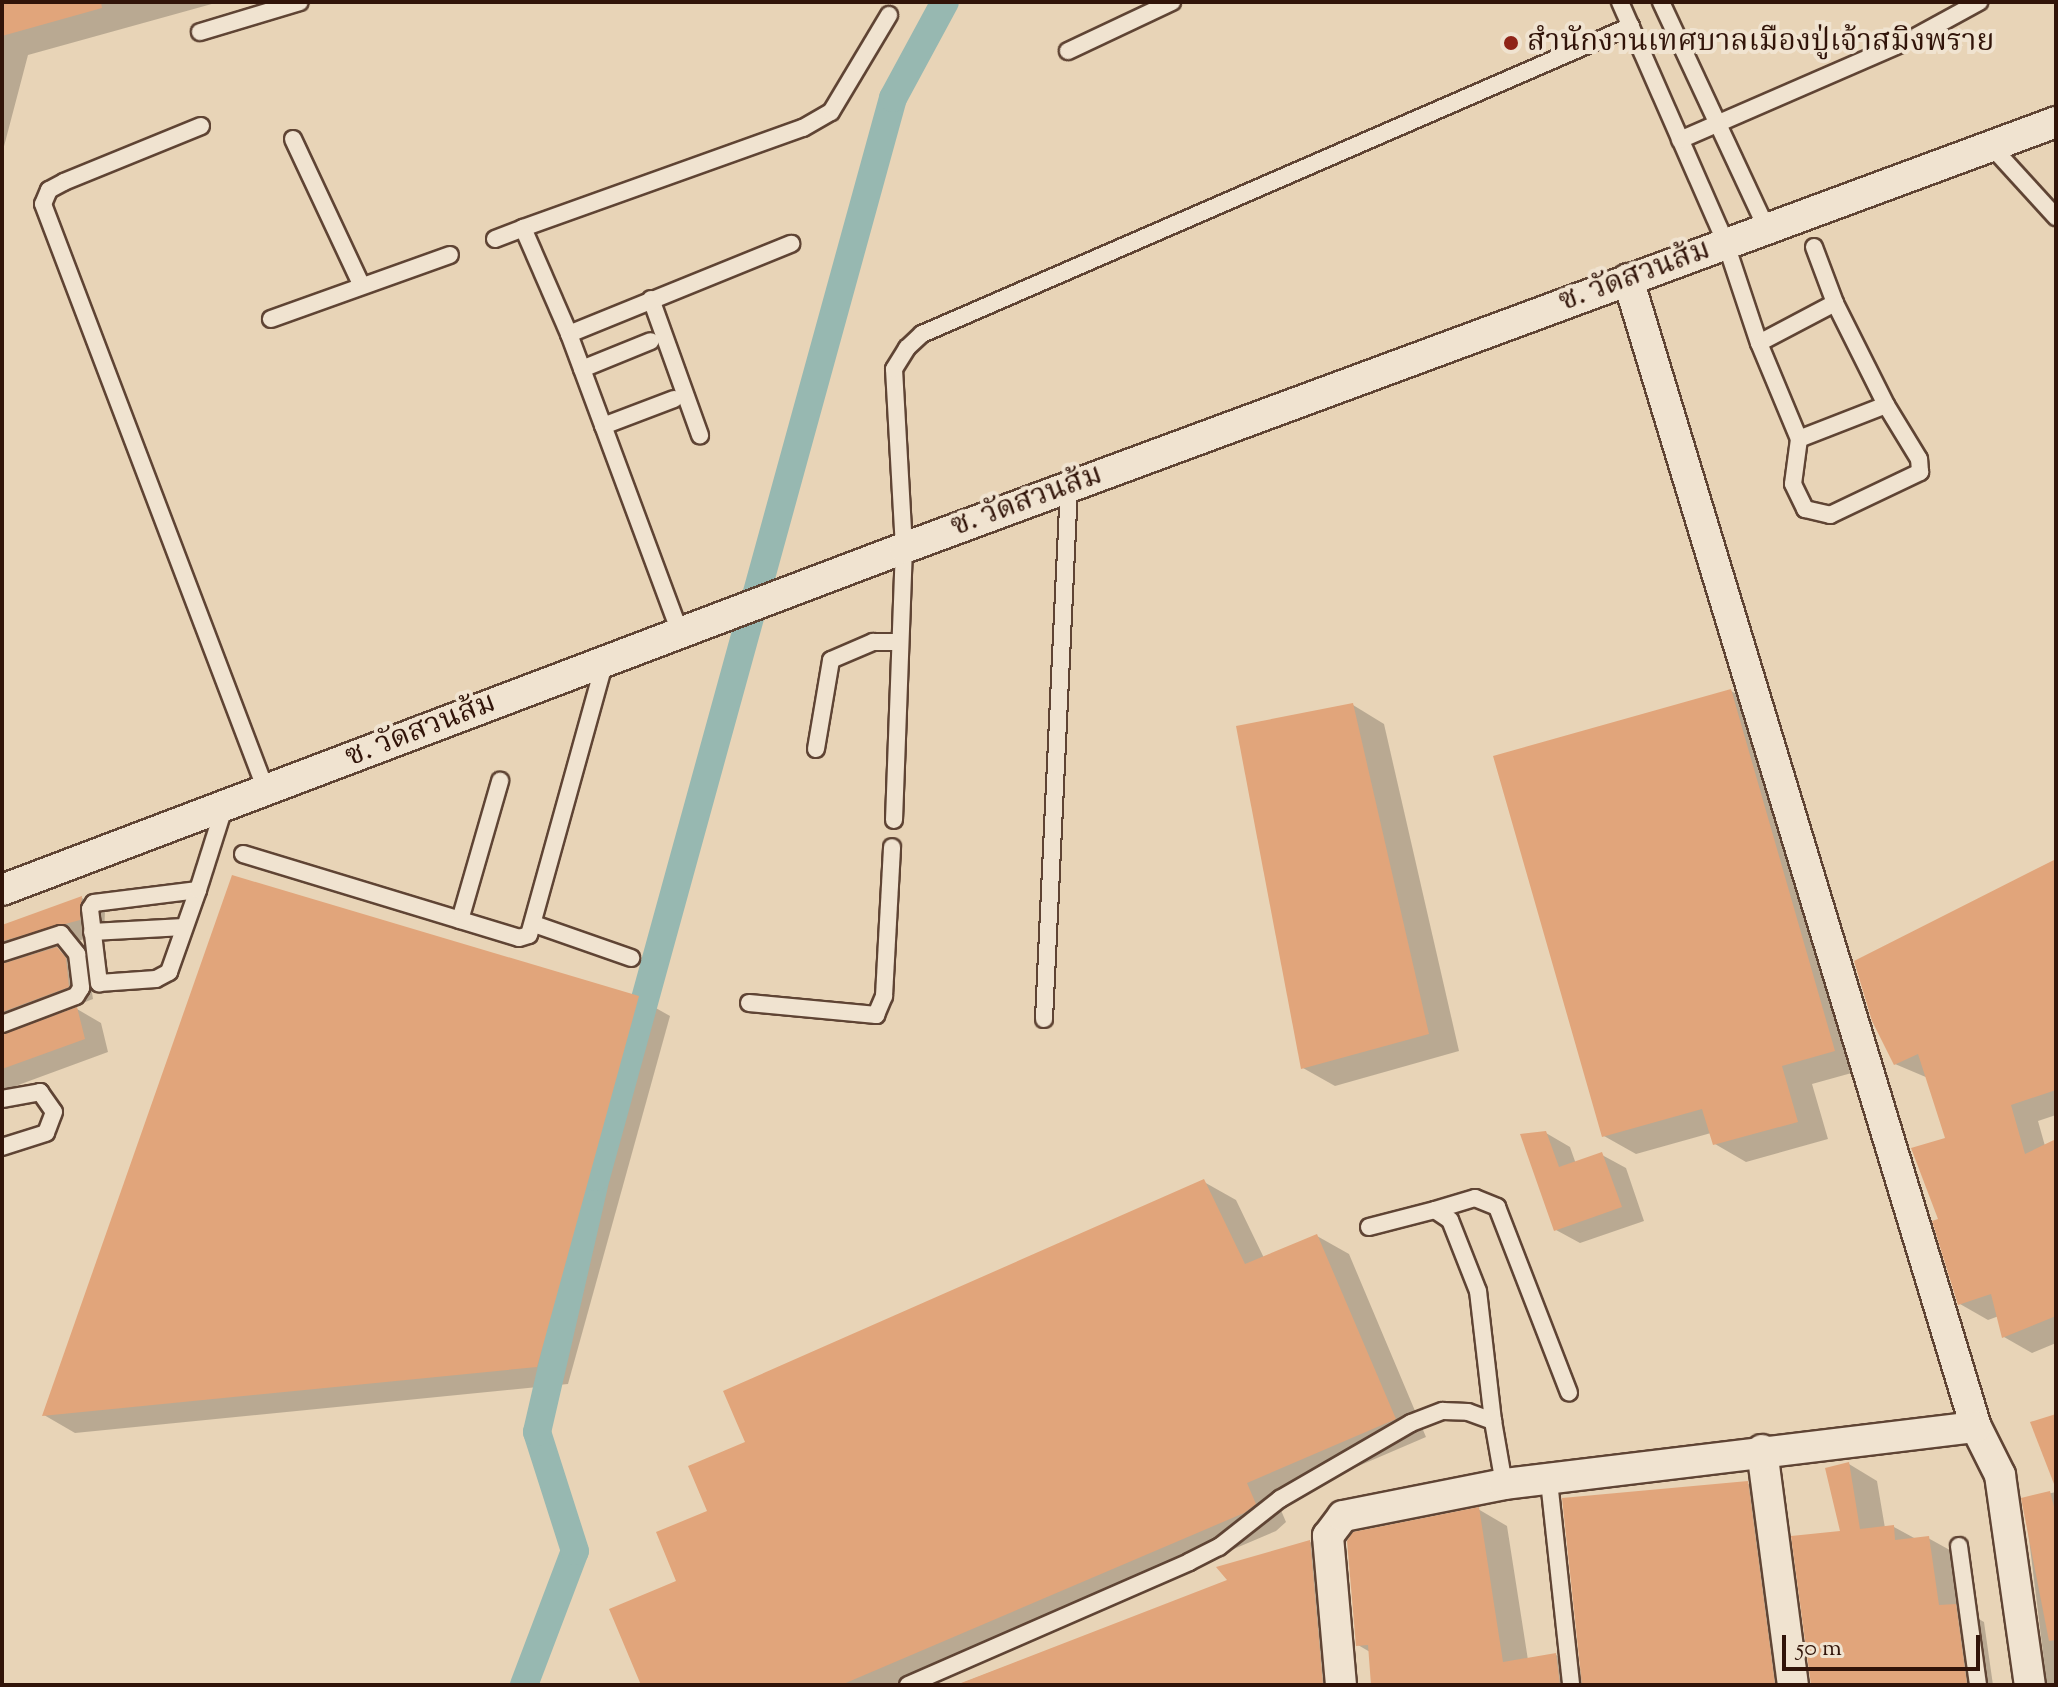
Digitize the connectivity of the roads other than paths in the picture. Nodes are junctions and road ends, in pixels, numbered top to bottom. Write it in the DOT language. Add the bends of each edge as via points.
graph roads {
  1 [pos="300,2"];
  2 [pos="1172,2"];
  3 [pos="1620,2"];
  4 [pos="1661,2"];
  5 [pos="1979,2"];
  6 [pos="889,15"];
  7 [pos="1631,26"];
  8 [pos="200,32"];
  9 [pos="1917,36"];
  10 [pos="1898,45"];
  11 [pos="1068,51"];
  12 [pos="2056,122"];
  13 [pos="1719,124"];
  14 [pos="201,126"];
  15 [pos="293,139"];
  16 [pos="1680,140"];
  17 [pos="1992,147"];
  18 [pos="2056,217"];
  19 [pos="523,228"];
  20 [pos="1767,229"];
  21 [pos="495,239"];
  22 [pos="791,244"];
  23 [pos="1726,244"];
  24 [pos="1814,247"];
  25 [pos="450,255"];
  26 [pos="1628,279"];
  27 [pos="362,286"];
  28 [pos="651,299"];
  29 [pos="1835,303"];
  30 [pos="271,319"];
  31 [pos="569,334"];
  32 [pos="651,341"];
  33 [pos="1759,343"];
  34 [pos="582,369"];
  35 [pos="674,399"];
  36 [pos="1886,405"];
  37 [pos="603,426"];
  38 [pos="700,435"];
  39 [pos="1799,439"];
  40 [pos="1069,487"];
  41 [pos="904,548"];
  42 [pos="680,633"];
  43 [pos="900,642"];
  44 [pos="605,661"];
  45 [pos="816,749"];
  46 [pos="500,781"];
  47 [pos="266,790"];
  48 [pos="225,805"];
  49 [pos="894,820"];
  50 [pos="892,847"];
  51 [pos="243,854"];
  52 [pos="2,890"];
  53 [pos="198,890"];
  54 [pos="460,920"];
  55 [pos="534,924"];
  56 [pos="184,927"];
  57 [pos="92,932"];
  58 [pos="2,953"];
  59 [pos="631,958"];
  60 [pos="749,1003"];
  61 [pos="1044,1019"];
  62 [pos="2,1024"];
  63 [pos="2,1099"];
  64 [pos="2,1147"];
  65 [pos="1435,1210"];
  66 [pos="1369,1227"];
  67 [pos="1569,1393"];
  68 [pos="1493,1421"];
  69 [pos="1976,1427"];
  70 [pos="1762,1450"];
  71 [pos="1549,1481"];
  72 [pos="1504,1484"];
  73 [pos="1959,1546"];
  74 [pos="908,1685"];
  75 [pos="1341,1685"];
  76 [pos="1571,1685"];
  77 [pos="1793,1685"];
  78 [pos="1978,1685"];
  79 [pos="2030,1685"];
  1 -- 8 [label="lane"];
  2 -- 11 [label="lane"];
  3 -- 7 [label="lane"];
  4 -- 13 [label="lane"];
  5 -- 9 [label="lane"];
  6 -- 19 [label="lane" via="855,79 822,117"];
  7 -- 16 [label="lane"];
  7 -- 41 [label="lane" via="922,334 894,369"];
  10 -- 13 [label="lane"];
  12 -- 17 [label="street, ซ. วัดสวนส้ม"];
  13 -- 16 [label="lane"];
  13 -- 20 [label="lane"];
  14 -- 47 [label="lane" via="64,182 49,190 43,204"];
  15 -- 27 [label="lane"];
  16 -- 23 [label="lane"];
  17 -- 18 [label="lane"];
  17 -- 20 [label="street, ซ. วัดสวนส้ม"];
  19 -- 21 [label="lane"];
  19 -- 31 [label="lane"];
  20 -- 23 [label="street, ซ. วัดสวนส้ม"];
  22 -- 28 [label="lane"];
  23 -- 26 [label="street, ซ. วัดสวนส้ม"];
  23 -- 33 [label="lane"];
  24 -- 29 [label="lane"];
  25 -- 27 [label="lane"];
  26 -- 40 [label="street, ซ. วัดสวนส้ม"];
  26 -- 69 [label="street"];
  27 -- 30 [label="lane"];
  28 -- 31 [label="lane"];
  28 -- 38 [label="lane"];
  29 -- 33 [label="lane"];
  29 -- 36 [label="lane"];
  31 -- 34 [label="lane"];
  32 -- 34 [label="lane"];
  33 -- 39 [label="lane"];
  34 -- 37 [label="lane"];
  35 -- 37 [label="lane"];
  36 -- 39 [label="lane"];
  36 -- 39 [label="lane" via="1919,459 1920,472 1830,515 1815,515 1798,499 1792,465"];
  37 -- 42 [label="lane"];
  40 -- 41 [label="street, ซ. วัดสวนส้ม"];
  40 -- 61 [label="lane"];
  41 -- 42 [label="street, ซ. วัดสวนส้ม"];
  41 -- 43 [label="lane"];
  42 -- 44 [label="street, ซ. วัดสวนส้ม"];
  43 -- 45 [label="lane" via="873,642 831,660"];
  43 -- 49 [label="lane"];
  44 -- 47 [label="street, ซ. วัดสวนส้ม"];
  44 -- 55 [label="lane"];
  46 -- 54 [label="lane"];
  47 -- 48 [label="street, ซ. วัดสวนส้ม"];
  48 -- 52 [label="street, ซ. วัดสวนส้ม"];
  48 -- 53 [label="lane"];
  50 -- 60 [label="lane" via="884,996 876,1015"];
  51 -- 54 [label="lane"];
  53 -- 56 [label="lane"];
  53 -- 57 [label="lane" via="94,903"];
  54 -- 55 [label="lane" via="519,938"];
  55 -- 59 [label="lane"];
  56 -- 57 [label="lane"];
  56 -- 57 [label="lane" via="165,976 105,987 94,971"];
  58 -- 62 [label="lane" via="61,934 77,954 81,988 76,996"];
  63 -- 64 [label="lane" via="40,1092 54,1112 46,1133"];
  65 -- 66 [label="lane"];
  65 -- 67 [label="lane" via="1475,1198 1497,1207"];
  65 -- 68 [label="lane" via="1450,1220 1464,1246 1478,1291"];
  68 -- 72 [label="lane"];
  68 -- 74 [label="lane" via="1443,1411 1411,1423 1280,1499 1219,1547"];
  69 -- 70 [label="street"];
  69 -- 79 [label="street" via="2000,1475"];
  70 -- 71 [label="street"];
  70 -- 77 [label="street"];
  71 -- 72 [label="street"];
  71 -- 76 [label="lane"];
  72 -- 75 [label="street" via="1365,1508 1334,1525 1328,1536"];
  73 -- 78 [label="lane"];
}
